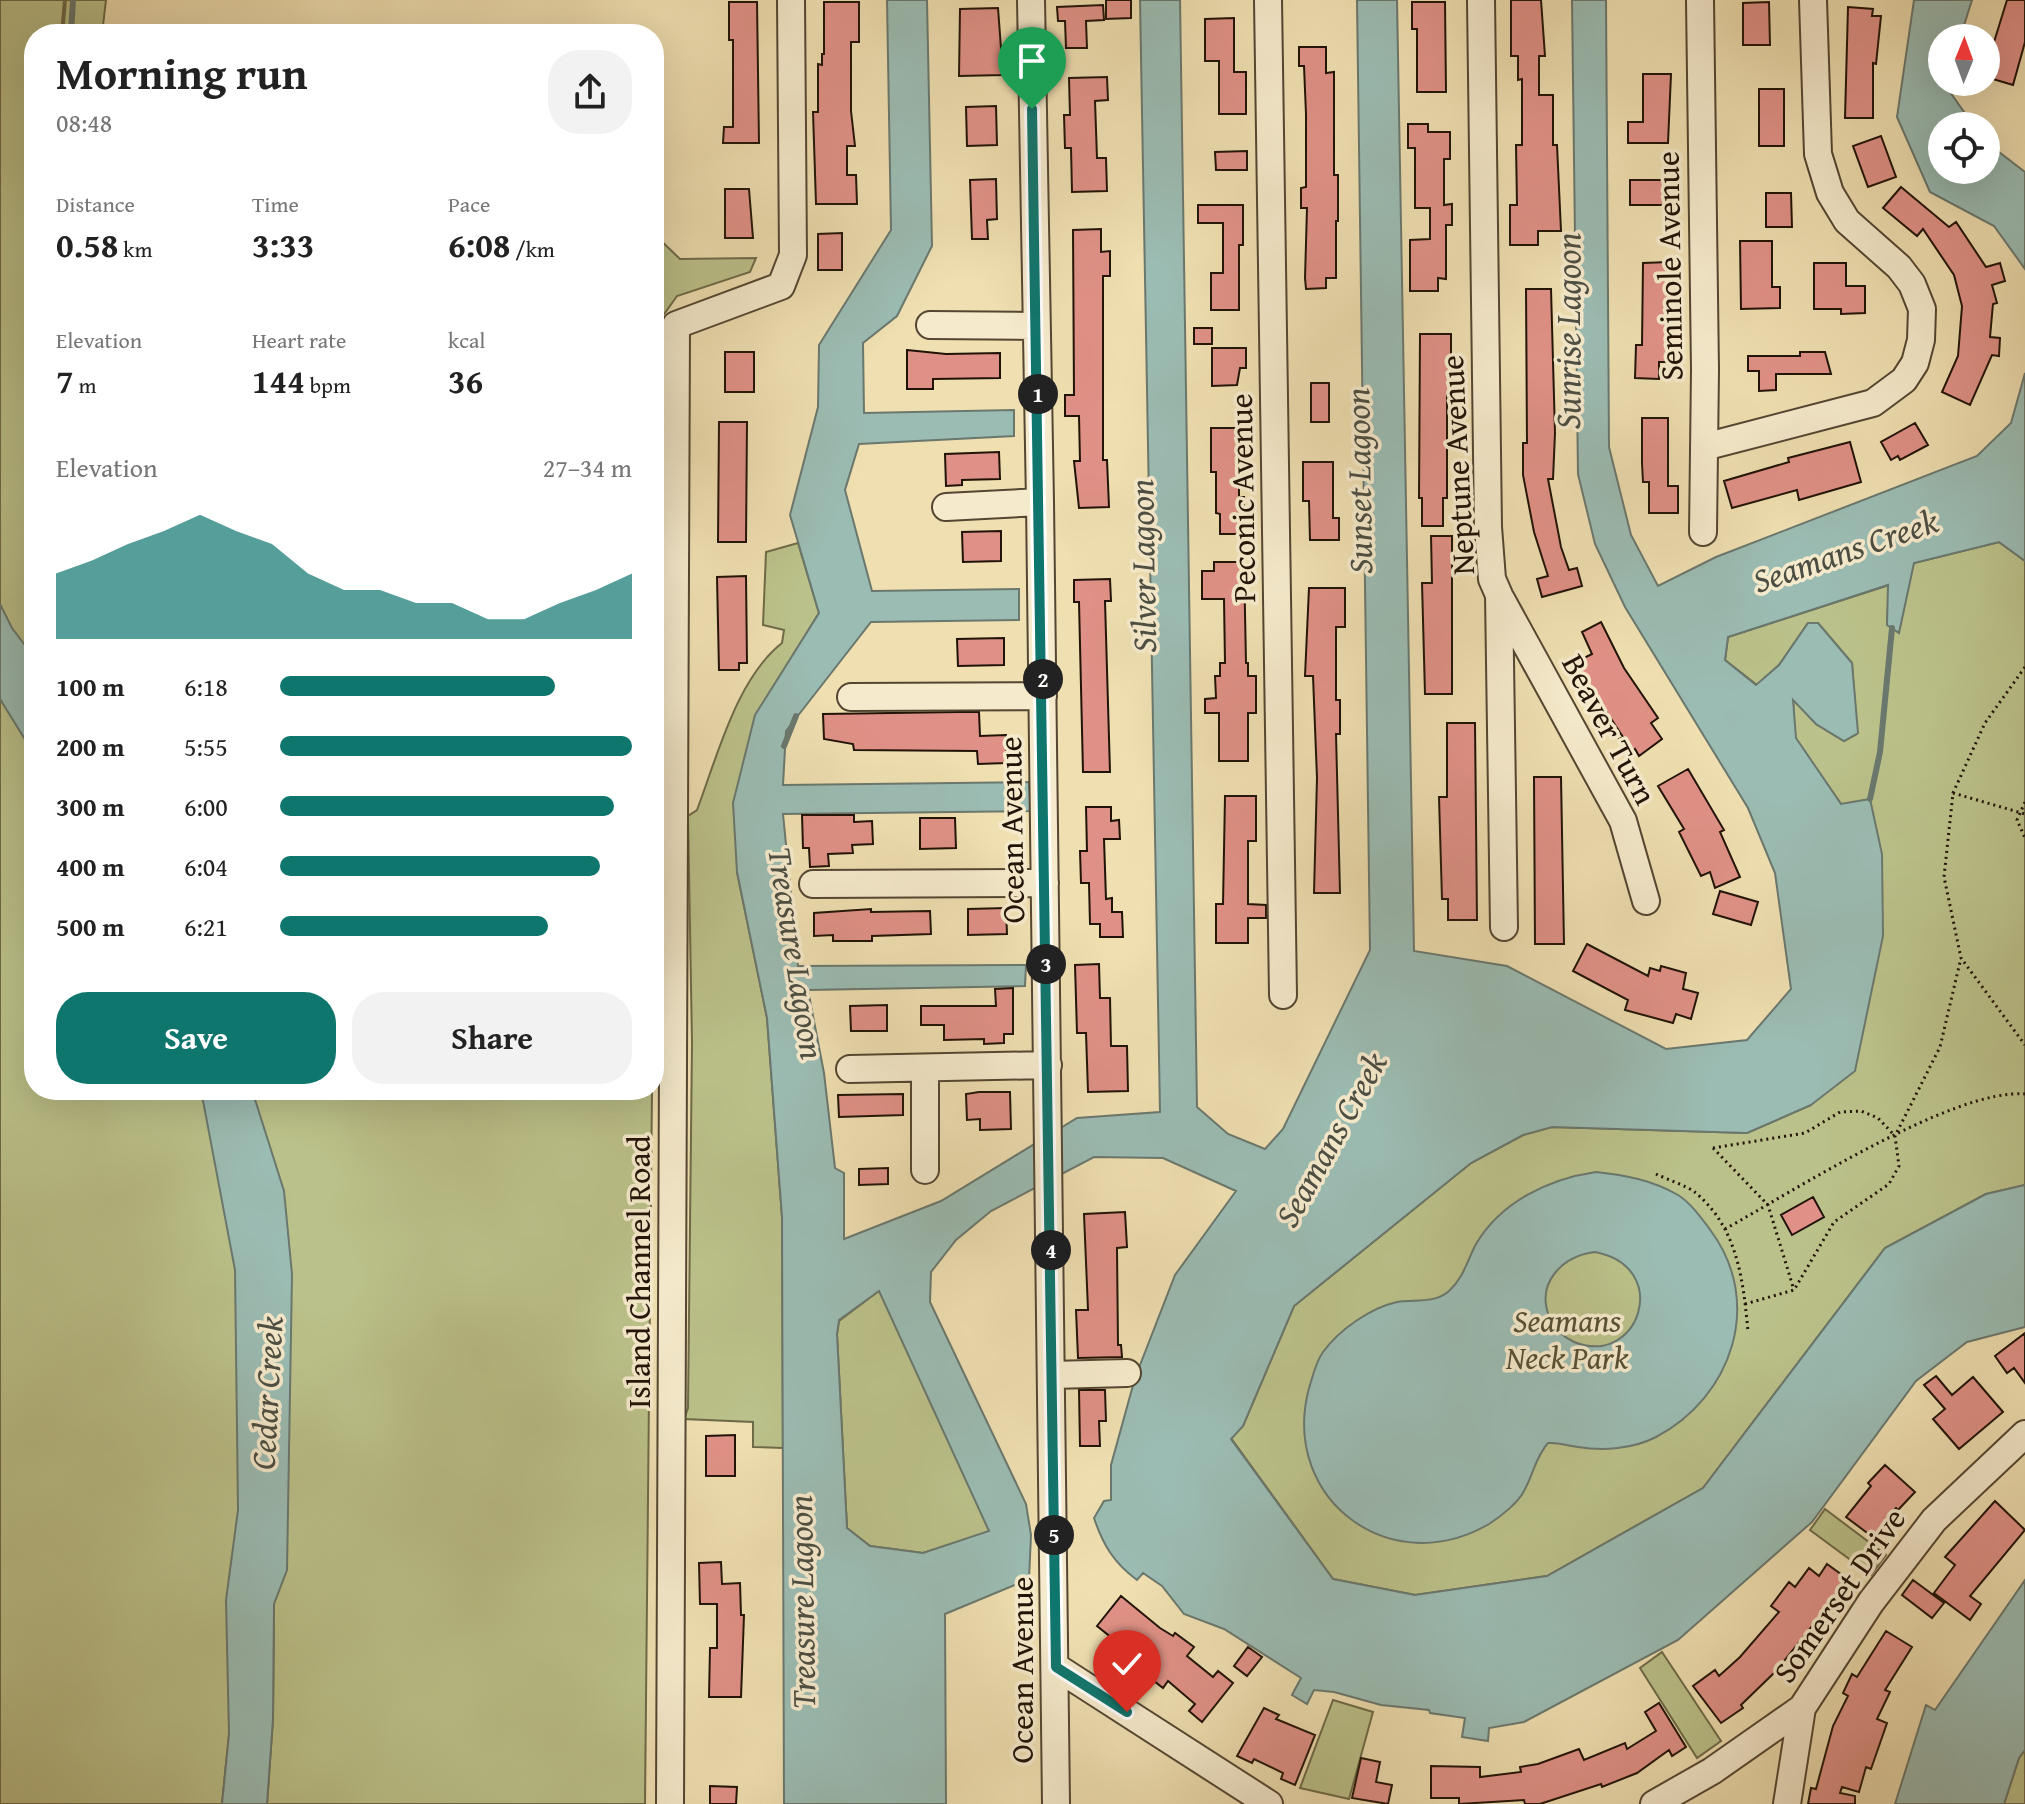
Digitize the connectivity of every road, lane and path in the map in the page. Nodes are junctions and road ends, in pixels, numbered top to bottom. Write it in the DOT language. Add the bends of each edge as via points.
graph roads {
  1 [pos="791,0"];
  2 [pos="1031,0"];
  3 [pos="1268,0"];
  4 [pos="1481,0"];
  5 [pos="1700,0"];
  6 [pos="1813,0"];
  7 [pos="930,325"];
  8 [pos="1036,326"];
  9 [pos="1704,447"];
  10 [pos="1040,502"];
  11 [pos="946,507"];
  12 [pos="1703,532"];
  13 [pos="1499,595"];
  14 [pos="2025,667"];
  15 [pos="1043,696"];
  16 [pos="851,697"];
  17 [pos="1953,793"];
  18 [pos="2025,802"];
  19 [pos="2018,812"];
  20 [pos="2025,814"];
  21 [pos="2025,838"];
  22 [pos="1045,883"];
  23 [pos="813,884"];
  24 [pos="1646,901"];
  25 [pos="1504,927"];
  26 [pos="1961,958"];
  27 [pos="1283,995"];
  28 [pos="2025,1045"];
  29 [pos="1048,1065"];
  30 [pos="925,1068"];
  31 [pos="850,1069"];
  32 [pos="2025,1094"];
  33 [pos="1895,1136"];
  34 [pos="925,1170"];
  35 [pos="1656,1174"];
  36 [pos="1768,1205"];
  37 [pos="1725,1229"];
  38 [pos="1794,1290"];
  39 [pos="1745,1304"];
  40 [pos="1748,1331"];
  41 [pos="1127,1373"];
  42 [pos="1052,1375"];
  43 [pos="2025,1434"];
  44 [pos="1056,1667"];
  45 [pos="1802,1708"];
  46 [pos="670,1804"];
  47 [pos="1056,1804"];
  48 [pos="1269,1804"];
  49 [pos="1654,1804"];
  50 [pos="1787,1804"];
  1 -- 46 [label="street, Island Channel Road" via="793,255 781,286 676,325"];
  2 -- 8 [label="street, Ocean Avenue"];
  3 -- 27 [label="street, Peconic Avenue"];
  4 -- 13 [label="street, Neptune Avenue" via="1488,527 1492,579"];
  5 -- 9 [label="street, Seminole Avenue"];
  6 -- 9 [label="street" via="1816,139 1830,193 1847,221 1912,284 1922,309 1921,340 1904,380 1873,403"];
  7 -- 8 [label="street"];
  8 -- 10 [label="street, Ocean Avenue"];
  9 -- 12 [label="street, Seminole Avenue"];
  10 -- 11 [label="street"];
  10 -- 15 [label="street, Ocean Avenue"];
  13 -- 24 [label="street, Beaver Turn" via="1623,821"];
  13 -- 25 [label="street, Neptune Avenue"];
  14 -- 17 [label="path" via="1985,723"];
  15 -- 16 [label="street"];
  15 -- 22 [label="street, Ocean Avenue"];
  17 -- 19 [label="path"];
  17 -- 26 [label="path" via="1944,877"];
  18 -- 19 [label="path"];
  19 -- 20 [label="path"];
  19 -- 21 [label="path" via="2018,828"];
  22 -- 23 [label="street"];
  22 -- 29 [label="street, Ocean Avenue"];
  26 -- 28 [label="path"];
  26 -- 33 [label="path" via="1940,1047"];
  29 -- 30 [label="street"];
  29 -- 42 [label="street, Ocean Avenue"];
  30 -- 31 [label="street"];
  30 -- 34 [label="street"];
  32 -- 33 [label="path" via="1966,1103"];
  33 -- 36 [label="path"];
  33 -- 36 [label="path" via="1878,1118 1861,1111 1840,1112 1805,1133 1713,1148"];
  33 -- 38 [label="path" via="1899,1166 1889,1184 1834,1222"];
  35 -- 37 [label="path" via="1696,1193"];
  36 -- 37 [label="path"];
  36 -- 38 [label="path"];
  37 -- 39 [label="path" via="1741,1264"];
  38 -- 39 [label="path"];
  39 -- 40 [label="path"];
  41 -- 42 [label="street"];
  42 -- 44 [label="street, Ocean Avenue"];
  43 -- 45 [label="street, Somerset Drive" via="1934,1520 1871,1602"];
  44 -- 47 [label="street, Ocean Avenue"];
  44 -- 48 [label="street"];
  45 -- 49 [label="street, Somerset Drive"];
  45 -- 50 [label="street"];
}
